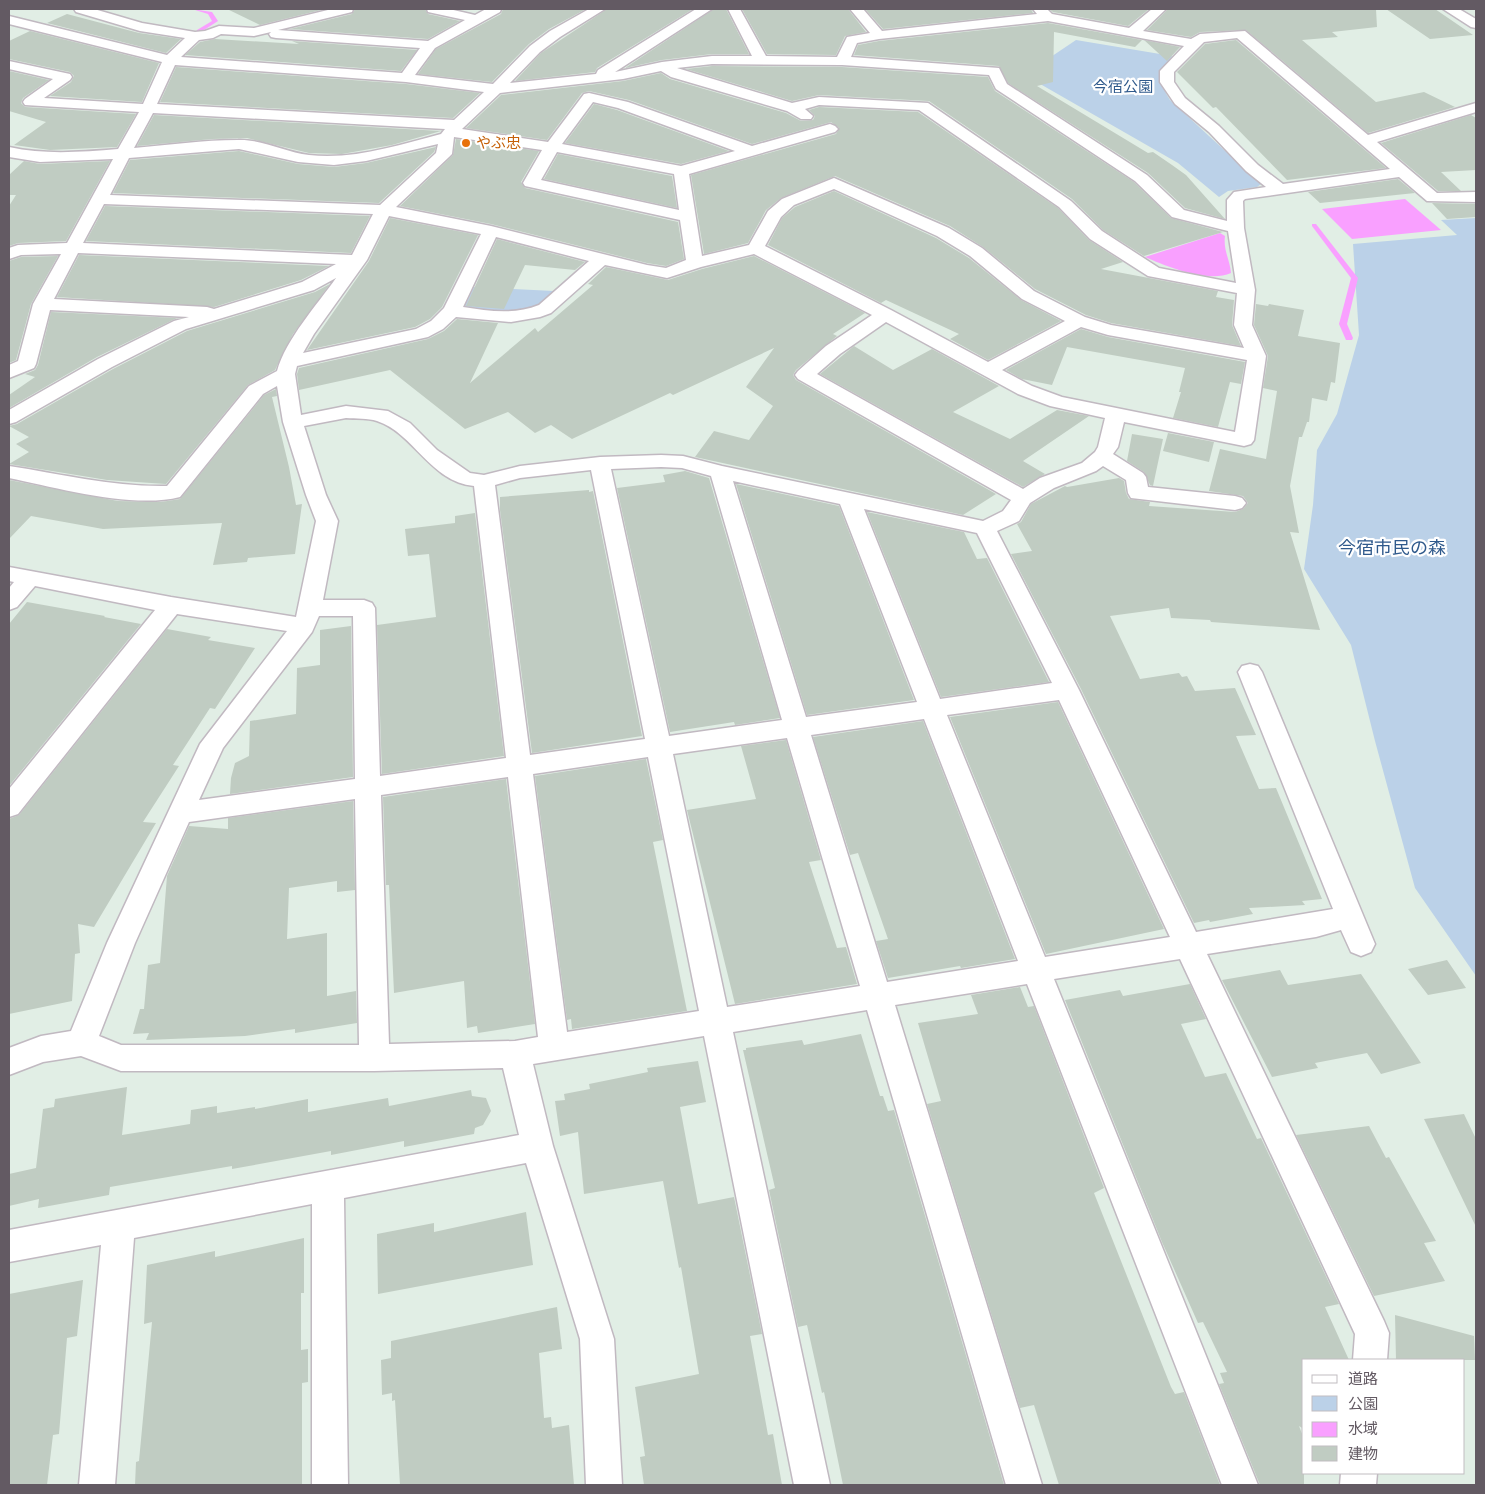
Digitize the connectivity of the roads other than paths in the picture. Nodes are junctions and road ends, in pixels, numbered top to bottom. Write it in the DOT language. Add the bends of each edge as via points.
graph roads {
  1 [pos="81,9"];
  2 [pos="347,9"];
  3 [pos="433,9"];
  4 [pos="495,9"];
  5 [pos="598,9"];
  6 [pos="705,9"];
  7 [pos="734,9"];
  8 [pos="856,9"];
  9 [pos="1160,9"];
  10 [pos="1450,9"];
  11 [pos="1043,13"];
  12 [pos="477,19"];
  13 [pos="9,20"];
  14 [pos="1476,24"];
  15 [pos="254,32"];
  16 [pos="1132,32"];
  17 [pos="878,35"];
  18 [pos="195,36"];
  19 [pos="1193,44"];
  20 [pos="430,45"];
  21 [pos="170,60"];
  22 [pos="761,60"];
  23 [pos="842,61"];
  24 [pos="9,65"];
  25 [pos="662,66"];
  26 [pos="406,78"];
  27 [pos="596,78"];
  28 [pos="496,89"];
  29 [pos="590,97"];
  30 [pos="1476,107"];
  31 [pos="792,108"];
  32 [pos="148,109"];
  33 [pos="451,132"];
  34 [pos="1365,141"];
  35 [pos="552,147"];
  36 [pos="9,152"];
  37 [pos="753,152"];
  38 [pos="123,154"];
  39 [pos="682,171"];
  40 [pos="1403,172"];
  41 [pos="1280,190"];
  42 [pos="1476,197"];
  43 [pos="100,199"];
  44 [pos="384,210"];
  45 [pos="687,217"];
  46 [pos="1236,228"];
  47 [pos="491,231"];
  48 [pos="73,248"];
  49 [pos="756,248"];
  50 [pos="9,254"];
  51 [pos="602,258"];
  52 [pos="358,260"];
  53 [pos="695,263"];
  54 [pos="1246,290"];
  55 [pos="42,304"];
  56 [pos="452,311"];
  57 [pos="221,312"];
  58 [pos="885,314"];
  59 [pos="1079,321"];
  60 [pos="1257,356"];
  61 [pos="287,368"];
  62 [pos="989,369"];
  63 [pos="9,372"];
  64 [pos="1116,415"];
  65 [pos="9,418"];
  66 [pos="293,422"];
  67 [pos="1102,456"];
  68 [pos="600,463"];
  69 [pos="9,472"];
  70 [pos="720,472"];
  71 [pos="484,481"];
  72 [pos="1023,498"];
  73 [pos="849,499"];
  74 [pos="1235,503"];
  75 [pos="986,528"];
  76 [pos="19,576"];
  77 [pos="9,602"];
  78 [pos="172,606"];
  79 [pos="307,617"];
  80 [pos="1250,672"];
  81 [pos="1067,690"];
  82 [pos="932,709"];
  83 [pos="796,728"];
  84 [pos="659,747"];
  85 [pos="519,766"];
  86 [pos="368,787"];
  87 [pos="9,807"];
  88 [pos="181,813"];
  89 [pos="1350,917"];
  90 [pos="1361,944"];
  91 [pos="1188,945"];
  92 [pos="1036,970"];
  93 [pos="877,995"];
  94 [pos="716,1021"];
  95 [pos="81,1043"];
  96 [pos="554,1048"];
  97 [pos="515,1054"];
  98 [pos="374,1058"];
  99 [pos="9,1062"];
  100 [pos="537,1146"];
  101 [pos="328,1185"];
  102 [pos="120,1225"];
  103 [pos="9,1246"];
  104 [pos="1370,1359"];
  105 [pos="97,1485"];
  106 [pos="330,1485"];
  107 [pos="604,1485"];
  108 [pos="812,1485"];
  109 [pos="1024,1485"];
  110 [pos="1240,1485"];
  1 -- 18 [label="street" via="140,27"];
  2 -- 15 [label="street"];
  3 -- 12 [label="street"];
  4 -- 12 [label="street"];
  5 -- 28 [label="street" via="534,49"];
  6 -- 27 [label="street"];
  7 -- 22 [label="street"];
  8 -- 17 [label="street"];
  9 -- 16 [label="street"];
  10 -- 14 [label="street"];
  11 -- 16 [label="street"];
  11 -- 17 [label="street"];
  12 -- 20 [label="street"];
  13 -- 21 [label="street"];
  15 -- 18 [label="street" via="219,30 208,36"];
  15 -- 20 [label="street"];
  16 -- 19 [label="street"];
  17 -- 23 [label="street" via="852,40"];
  18 -- 21 [label="street"];
  19 -- 34 [label="street" via="1200,38 1240,34"];
  19 -- 41 [label="street" via="1167,72 1167,82 1180,101"];
  20 -- 26 [label="street"];
  21 -- 26 [label="street"];
  21 -- 32 [label="street"];
  22 -- 23 [label="street"];
  22 -- 25 [label="street" via="712,60"];
  23 -- 46 [label="street" via="994,70 1001,86 1141,178 1178,214"];
  24 -- 32 [label="street" via="65,77 30,102"];
  25 -- 27 [label="street"];
  25 -- 31 [label="street" via="676,74"];
  26 -- 28 [label="street"];
  27 -- 28 [label="street"];
  27 -- 29 [label="street"];
  28 -- 33 [label="street"];
  29 -- 35 [label="street"];
  29 -- 37 [label="street"];
  30 -- 34 [label="street"];
  31 -- 37 [label="street" via="830,129"];
  31 -- 54 [label="street" via="819,101 922,106 1065,204 1096,236 1154,272"];
  32 -- 33 [label="street"];
  32 -- 38 [label="street"];
  33 -- 35 [label="street"];
  33 -- 38 [label="street" via="386,152 335,160 317,160 239,144"];
  33 -- 44 [label="street" via="444,154"];
  34 -- 40 [label="street"];
  35 -- 39 [label="street"];
  35 -- 45 [label="street" via="531,183"];
  36 -- 38 [label="street" via="44,157"];
  37 -- 39 [label="street"];
  38 -- 43 [label="street"];
  39 -- 45 [label="street"];
  40 -- 41 [label="street"];
  40 -- 42 [label="street" via="1433,198"];
  41 -- 46 [label="street" via="1240,195 1235,200"];
  43 -- 44 [label="street"];
  43 -- 48 [label="street"];
  44 -- 47 [label="street"];
  44 -- 52 [label="street"];
  45 -- 53 [label="street"];
  46 -- 54 [label="street"];
  47 -- 51 [label="street"];
  47 -- 56 [label="street"];
  48 -- 50 [label="street" via="18,250"];
  48 -- 52 [label="street"];
  48 -- 55 [label="street"];
  49 -- 53 [label="street"];
  49 -- 58 [label="street"];
  49 -- 59 [label="street" via="774,214 788,202 834,183 943,232 976,252 1028,294"];
  51 -- 53 [label="street" via="667,273"];
  51 -- 56 [label="street" via="545,309 535,314 495,317"];
  52 -- 57 [label="street" via="308,286"];
  52 -- 61 [label="street" via="305,334"];
  54 -- 60 [label="street" via="1243,325"];
  55 -- 57 [label="street"];
  55 -- 63 [label="street" via="27,364"];
  56 -- 61 [label="street" via="422,333"];
  57 -- 65 [label="street" via="180,325"];
  58 -- 62 [label="street"];
  58 -- 72 [label="street" via="833,350 805,375"];
  59 -- 60 [label="street" via="1108,330"];
  59 -- 62 [label="street"];
  60 -- 64 [label="street" via="1244,440"];
  61 -- 66 [label="street"];
  61 -- 69 [label="street" via="256,390 173,492 94,488"];
  62 -- 64 [label="street" via="1025,390 1057,402"];
  64 -- 67 [label="street" via="1108,447"];
  66 -- 71 [label="street" via="346,412 381,415 403,428 430,454 464,479"];
  66 -- 79 [label="street" via="327,521"];
  67 -- 72 [label="street" via="1089,466 1047,483"];
  67 -- 74 [label="street" via="1136,477 1138,493"];
  68 -- 70 [label="street" via="683,462"];
  68 -- 71 [label="street" via="520,472"];
  68 -- 84 [label="street"];
  70 -- 73 [label="street"];
  70 -- 83 [label="street"];
  71 -- 85 [label="street"];
  72 -- 75 [label="street" via="1011,516"];
  73 -- 75 [label="street"];
  73 -- 82 [label="street"];
  75 -- 81 [label="street"];
  76 -- 77 [label="street"];
  76 -- 78 [label="street"];
  78 -- 79 [label="street"];
  78 -- 87 [label="street"];
  79 -- 86 [label="street" via="364,608"];
  79 -- 88 [label="street" via="212,744"];
  80 -- 89 [label="street"];
  81 -- 82 [label="street"];
  81 -- 91 [label="street"];
  82 -- 83 [label="street"];
  82 -- 92 [label="street"];
  83 -- 84 [label="street"];
  83 -- 93 [label="street"];
  84 -- 85 [label="street"];
  84 -- 94 [label="street"];
  85 -- 86 [label="street"];
  85 -- 96 [label="street"];
  86 -- 88 [label="street"];
  86 -- 98 [label="street"];
  88 -- 95 [label="street" via="121,943"];
  89 -- 90 [label="street"];
  89 -- 91 [label="street"];
  91 -- 92 [label="street"];
  91 -- 104 [label="street" via="1372,1333"];
  92 -- 93 [label="street"];
  92 -- 110 [label="street"];
  93 -- 94 [label="street"];
  93 -- 109 [label="street"];
  94 -- 96 [label="street"];
  94 -- 108 [label="street"];
  95 -- 98 [label="street" via="121,1058"];
  95 -- 99 [label="street" via="41,1049"];
  96 -- 97 [label="street"];
  97 -- 98 [label="street"];
  97 -- 100 [label="street"];
  100 -- 101 [label="street"];
  100 -- 107 [label="street" via="597,1339"];
  101 -- 102 [label="street"];
  101 -- 106 [label="street"];
  102 -- 103 [label="street"];
  102 -- 105 [label="street"];
}
